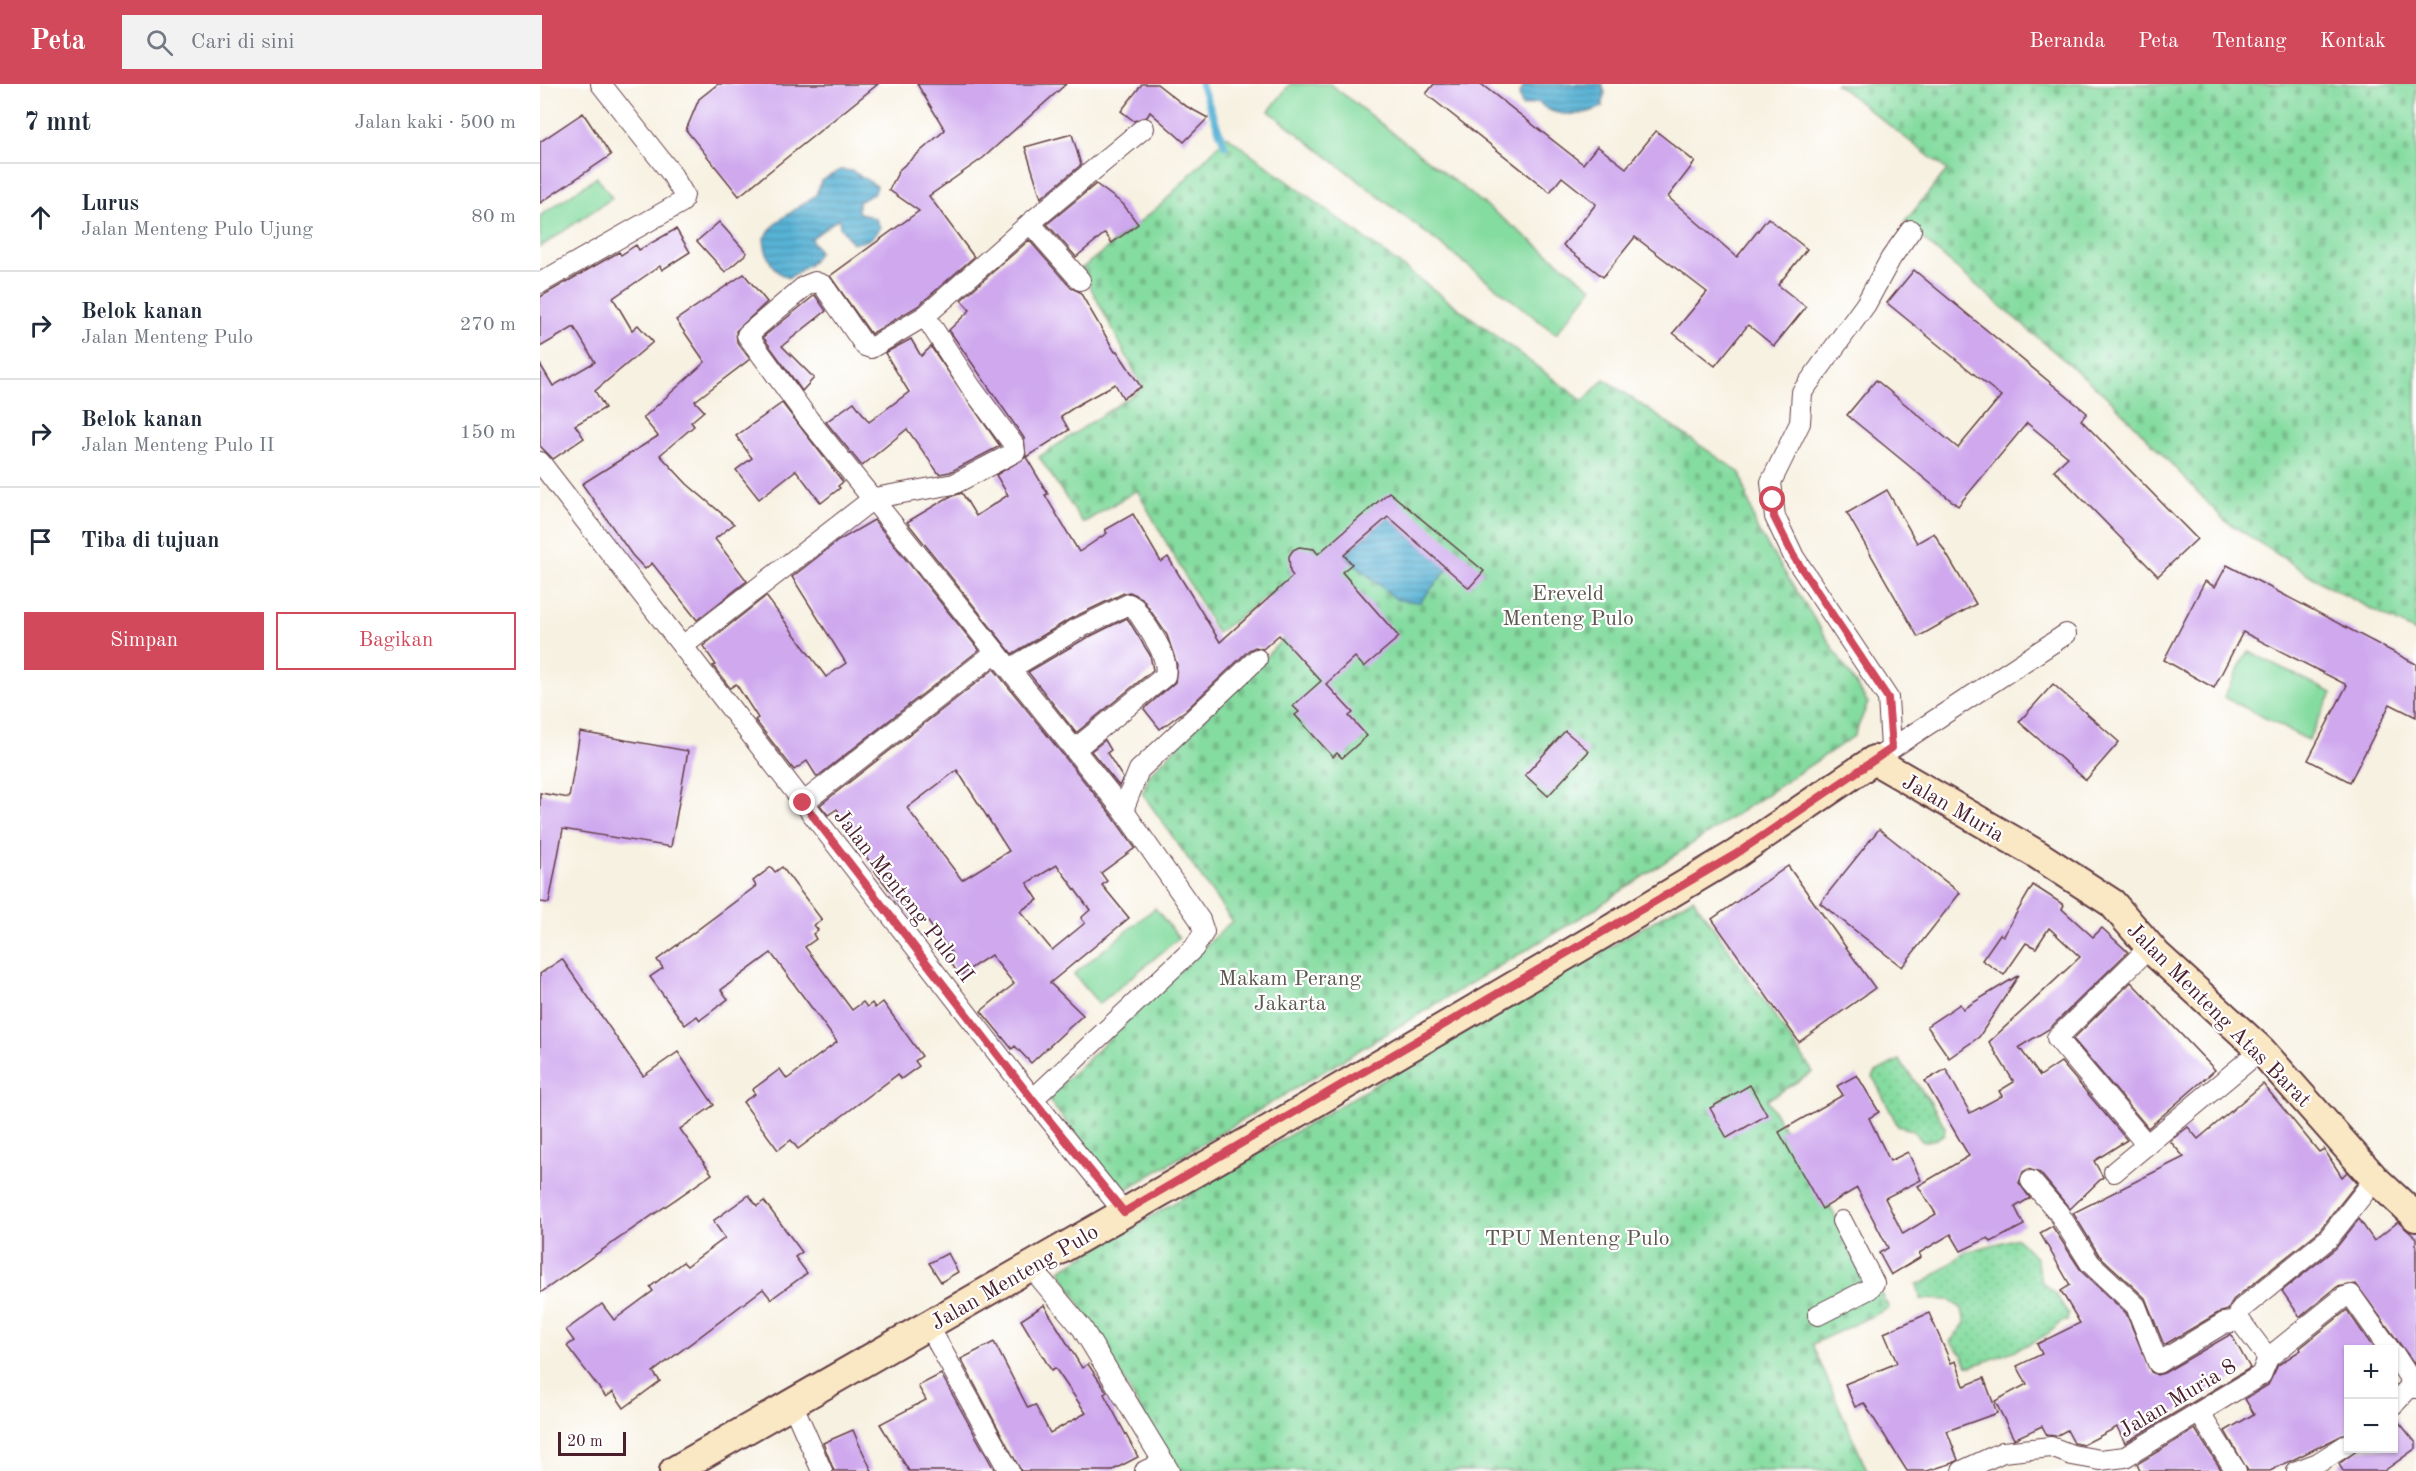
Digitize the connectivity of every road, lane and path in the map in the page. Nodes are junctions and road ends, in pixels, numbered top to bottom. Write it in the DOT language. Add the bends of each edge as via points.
graph roads {
  1 [pos="601,84"];
  2 [pos="1144,128"];
  3 [pos="1030,223"];
  4 [pos="1911,230"];
  5 [pos="1080,280"];
  6 [pos="540,283"];
  7 [pos="925,316"];
  8 [pos="540,462"];
  9 [pos="874,498"];
  10 [pos="2066,634"];
  11 [pos="684,645"];
  12 [pos="996,652"];
  13 [pos="1257,659"];
  14 [pos="1010,669"];
  15 [pos="1075,749"];
  16 [pos="1883,754"];
  17 [pos="803,803"];
  18 [pos="1123,810"];
  19 [pos="2035,853"];
  20 [pos="2150,947"];
  21 [pos="2261,1050"];
  22 [pos="1032,1099"];
  23 [pos="2147,1145"];
  24 [pos="2114,1172"];
  25 [pos="2375,1179"];
  26 [pos="2031,1181"];
  27 [pos="1124,1212"];
  28 [pos="2416,1217"];
  29 [pos="1842,1221"];
  30 [pos="1030,1266"];
  31 [pos="1818,1315"];
  32 [pos="2240,1321"];
  33 [pos="928,1325"];
  34 [pos="2386,1345"];
  35 [pos="2268,1358"];
  36 [pos="2398,1360"];
  37 [pos="2415,1383"];
  38 [pos="2398,1400"];
  39 [pos="792,1403"];
  40 [pos="2200,1414"];
  41 [pos="2344,1447"];
  42 [pos="1167,1466"];
  43 [pos="674,1471"];
  44 [pos="822,1471"];
  45 [pos="1009,1471"];
  46 [pos="1145,1471"];
  47 [pos="1962,1471"];
  48 [pos="2236,1471"];
  49 [pos="2297,1471"];
  1 -- 6 [label="street" via="671,173 684,195 682,202"];
  2 -- 3 [label="street"];
  3 -- 5 [label="street"];
  3 -- 7 [label="street"];
  4 -- 16 [label="street" via="1866,304 1802,392 1800,423 1771,482 1774,517 1794,557 1888,698"];
  7 -- 9 [label="street" via="1016,449 954,484"];
  7 -- 9 [label="street" via="871,348 865,346 823,285 815,282 747,335 803,412"];
  8 -- 11 [label="street, Jalan Menteng Pulo II"];
  9 -- 11 [label="street"];
  9 -- 12 [label="street"];
  10 -- 16 [label="street"];
  11 -- 17 [label="street, Jalan Menteng Pulo II"];
  12 -- 14 [label="street"];
  12 -- 17 [label="street"];
  13 -- 18 [label="street" via="1139,770"];
  14 -- 15 [label="street"];
  14 -- 15 [label="street" via="1110,612 1129,604 1135,608 1167,666 1165,676"];
  15 -- 18 [label="street"];
  16 -- 19 [label="street, Jalan Muria"];
  16 -- 27 [label="street, Jalan Menteng Pulo" via="1736,854"];
  17 -- 22 [label="street, Jalan Menteng Pulo II"];
  18 -- 22 [label="street" via="1200,920 1204,932 1194,948"];
  19 -- 20 [label="street, Jalan Menteng Atas Barat" via="2112,903"];
  20 -- 21 [label="street, Jalan Menteng Atas Barat"];
  20 -- 23 [label="street" via="2057,1038"];
  21 -- 23 [label="street"];
  21 -- 25 [label="street, Jalan Menteng Atas Barat"];
  22 -- 27 [label="street, Jalan Menteng Pulo II"];
  23 -- 24 [label="street"];
  25 -- 28 [label="street, Jalan Menteng Atas Barat"];
  25 -- 32 [label="street, Jalan Muria 8" via="2328,1239 2241,1308"];
  26 -- 32 [label="street" via="2058,1212 2090,1263 2136,1306 2158,1363 2224,1323"];
  27 -- 30 [label="street, Jalan Menteng Pulo"];
  29 -- 31 [label="street" via="1873,1287"];
  30 -- 33 [label="street, Jalan Menteng Pulo"];
  30 -- 42 [label="street" via="1082,1328"];
  32 -- 35 [label="street, Jalan Muria 8"];
  33 -- 39 [label="street, Jalan Menteng Pulo"];
  33 -- 45 [label="street"];
  34 -- 35 [label="street" via="2351,1295"];
  35 -- 40 [label="street, Jalan Muria 8" via="2260,1375"];
  36 -- 37 [label="street"];
  37 -- 38 [label="street"];
  39 -- 43 [label="street, Jalan Menteng Pulo"];
  39 -- 44 [label="street"];
  40 -- 47 [label="street, Jalan Muria 8" via="2125,1457 2100,1460 2051,1447 2003,1452"];
  40 -- 48 [label="street"];
  41 -- 49 [label="street"];
  42 -- 46 [label="street"];
}
